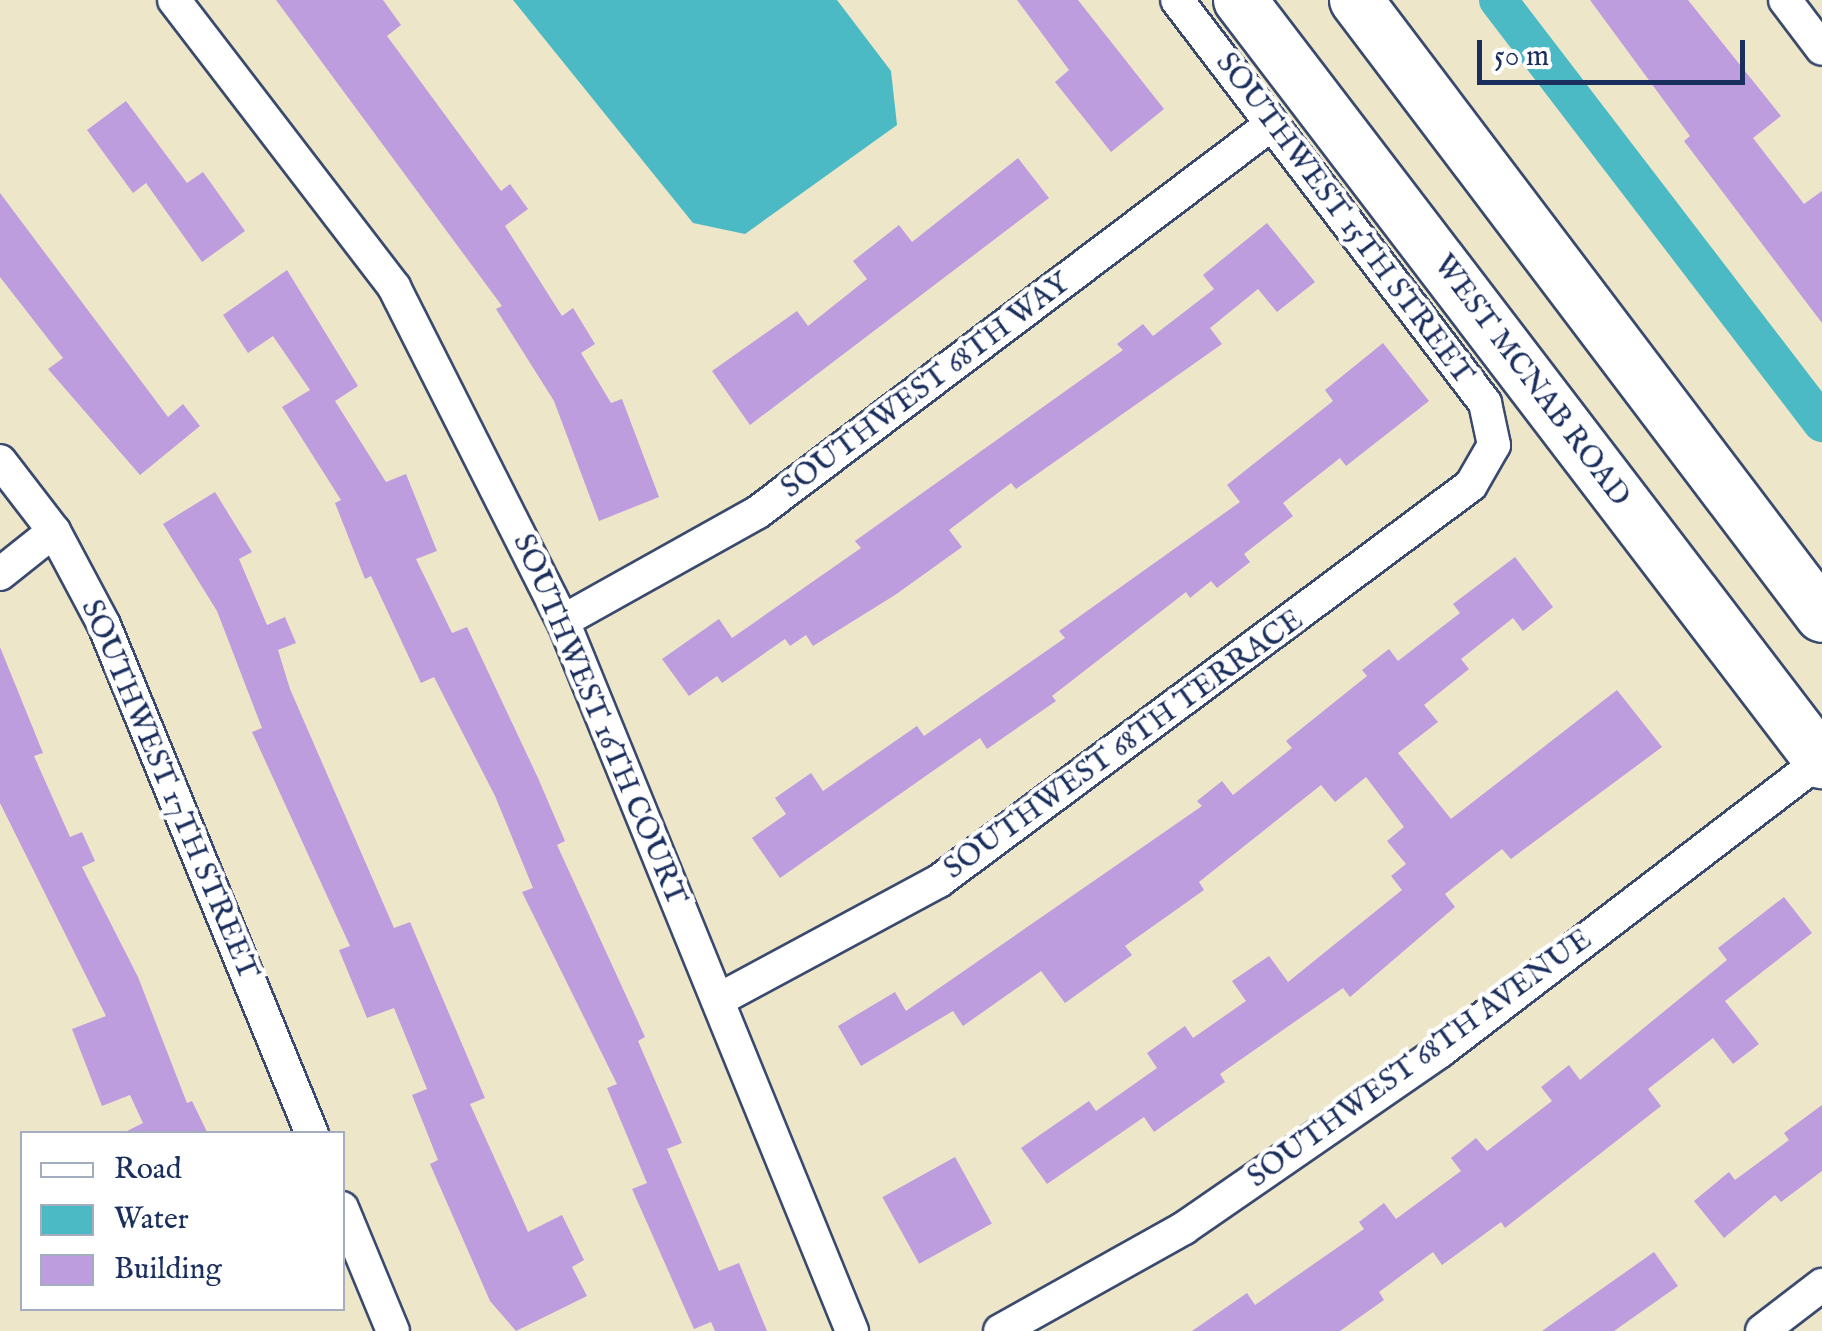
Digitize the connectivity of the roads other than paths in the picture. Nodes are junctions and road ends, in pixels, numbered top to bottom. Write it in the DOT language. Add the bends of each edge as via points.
graph roads {
  1 [pos="174,0"];
  2 [pos="1177,0"];
  3 [pos="1240,0"];
  4 [pos="1356,0"];
  5 [pos="1785,0"];
  6 [pos="1822,49"];
  7 [pos="1272,124"];
  8 [pos="1494,445"];
  9 [pos="0,461"];
  10 [pos="54,531"];
  11 [pos="0,574"];
  12 [pos="1822,616"];
  13 [pos="563,621"];
  14 [pos="1822,760"];
  15 [pos="718,1000"];
  16 [pos="311,1131"];
  17 [pos="345,1215"];
  18 [pos="1822,1284"];
  19 [pos="392,1331"];
  20 [pos="852,1331"];
  21 [pos="1000,1331"];
  22 [pos="1762,1331"];
  1 -- 13 [label="street, SOUTHWEST 16TH COURT" via="394,287"];
  2 -- 7 [label="street, SOUTHWEST 15TH STREET"];
  3 -- 14 [label="main road, WEST MCNAB ROAD"];
  4 -- 12 [label="main road"];
  5 -- 6 [label="street"];
  7 -- 8 [label="street, SOUTHWEST 15TH STREET" via="1485,403"];
  7 -- 13 [label="street, SOUTHWEST 68TH WAY" via="758,512"];
  8 -- 15 [label="street, SOUTHWEST 68TH TERRACE" via="1471,486 939,880"];
  9 -- 10 [label="street, SOUTHWEST 17TH STREET"];
  10 -- 11 [label="street"];
  10 -- 16 [label="street, SOUTHWEST 17TH STREET" via="104,625"];
  13 -- 15 [label="street, SOUTHWEST 16TH COURT"];
  14 -- 21 [label="street, SOUTHWEST 68TH AVENUE" via="1439,1052 1184,1228"];
  15 -- 20 [label="street, SOUTHWEST 16TH COURT"];
  17 -- 19 [label="street"];
  18 -- 22 [label="street"];
}
